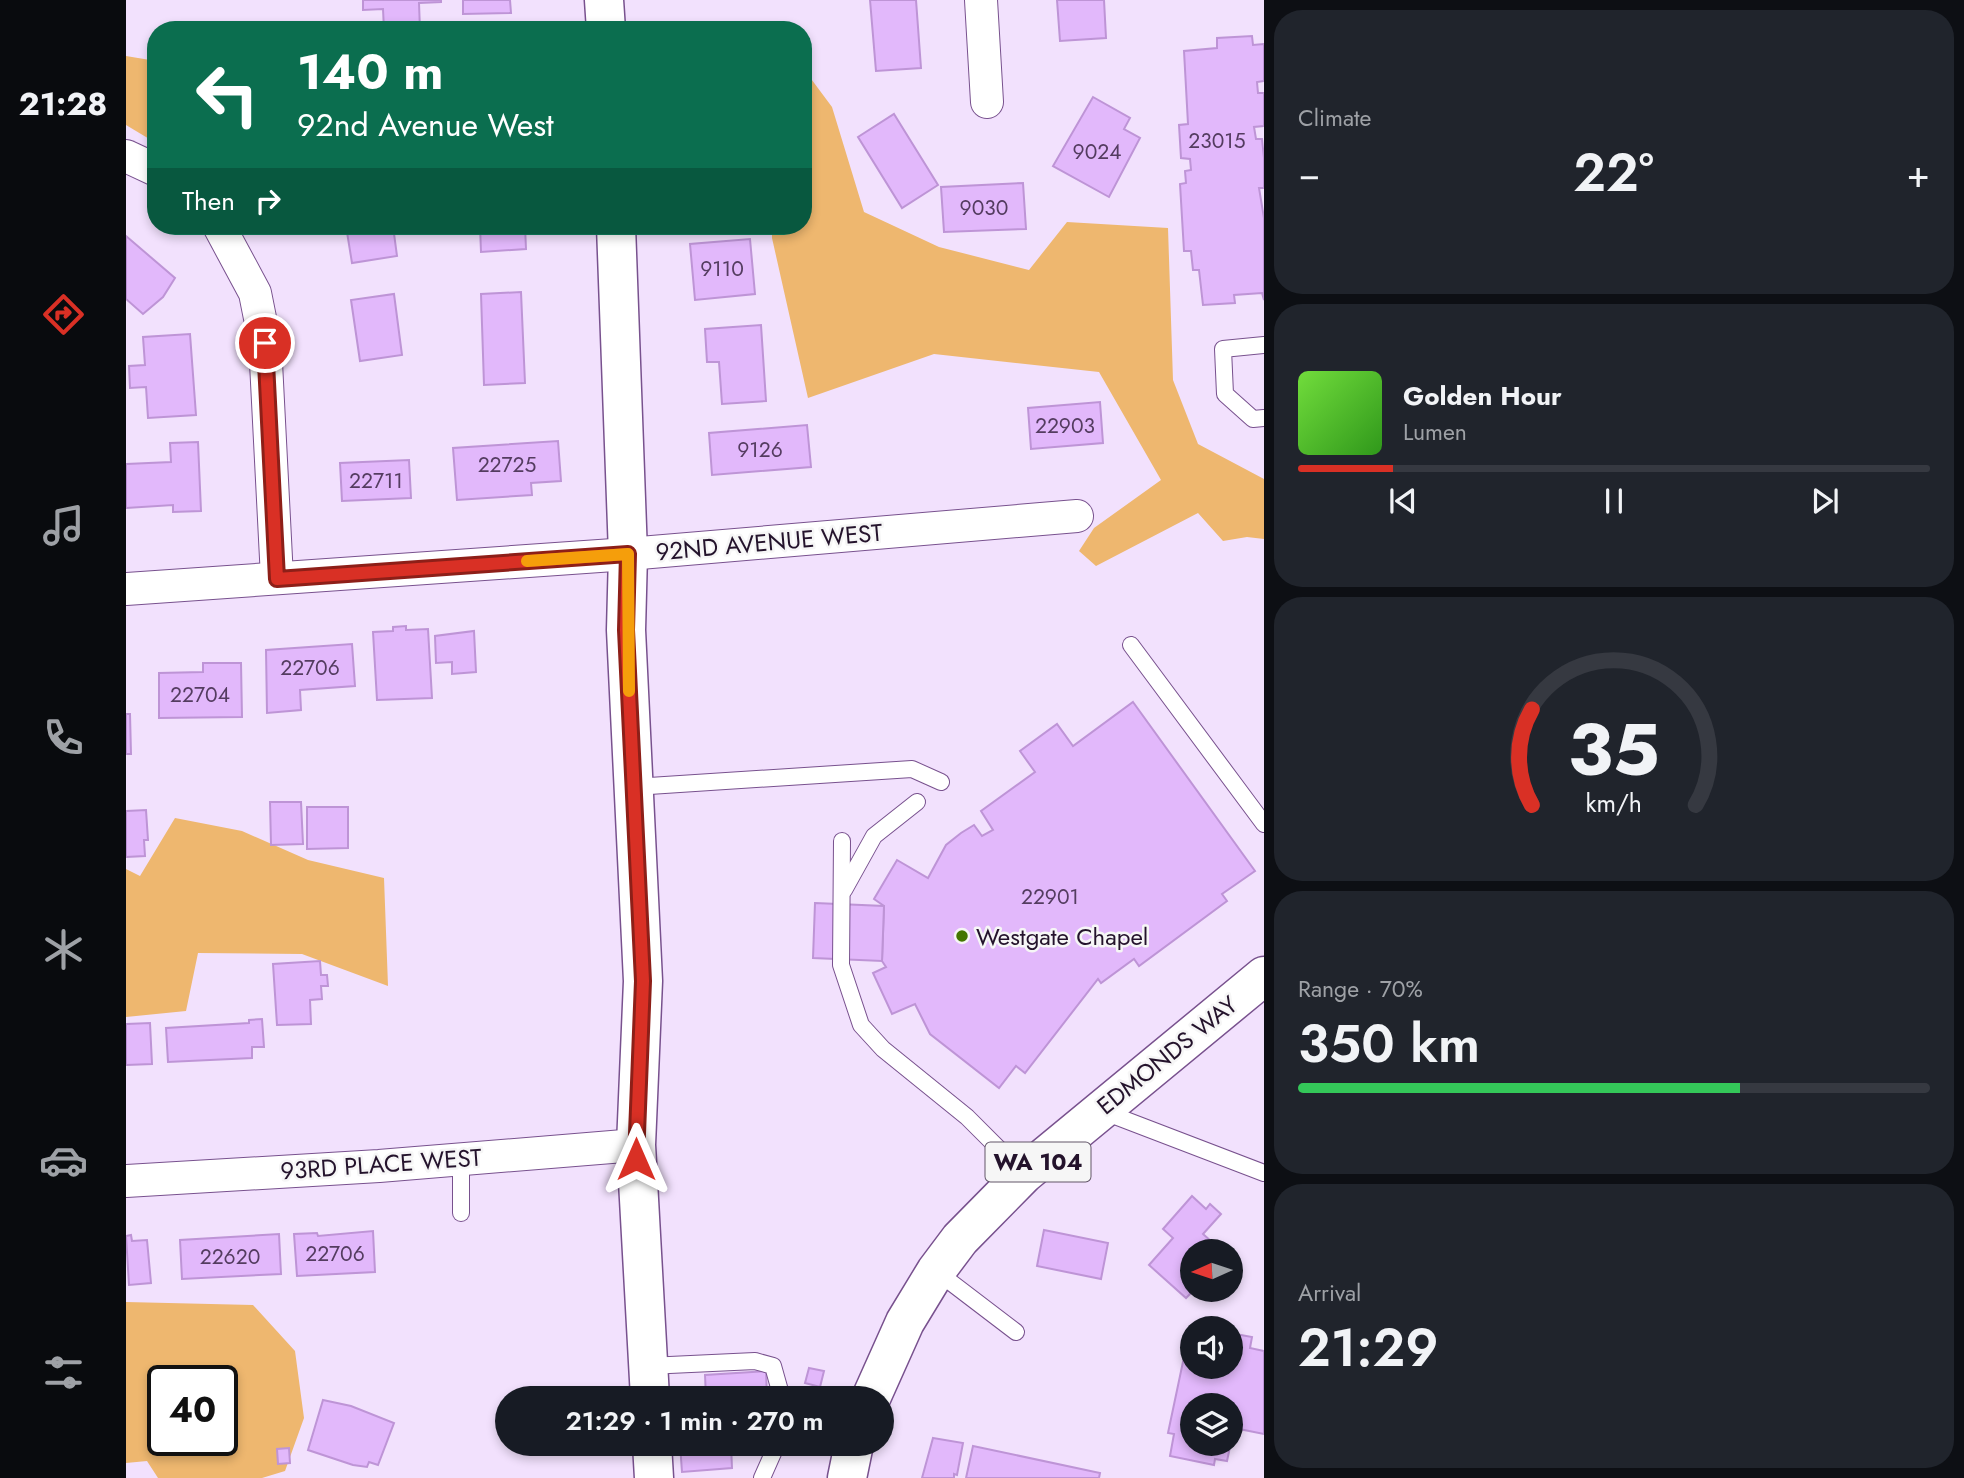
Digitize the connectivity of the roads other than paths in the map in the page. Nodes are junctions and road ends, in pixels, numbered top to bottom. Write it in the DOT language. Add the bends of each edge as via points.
graph roads {
  1 [pos="604,0"];
  2 [pos="981,0"];
  3 [pos="605,21"];
  4 [pos="987,102"];
  5 [pos="126,156"];
  6 [pos="147,166"];
  7 [pos="617,235"];
  8 [pos="226,237"];
  9 [pos="1264,345"];
  10 [pos="1264,418"];
  11 [pos="1077,516"];
  12 [pos="628,554"];
  13 [pos="277,579"];
  14 [pos="126,589"];
  15 [pos="1131,645"];
  16 [pos="941,782"];
  17 [pos="634,787"];
  18 [pos="917,802"];
  19 [pos="1264,824"];
  20 [pos="842,841"];
  21 [pos="843,892"];
  22 [pos="1264,976"];
  23 [pos="1100,1111"];
  24 [pos="636,1145"];
  25 [pos="461,1158"];
  26 [pos="1264,1172"];
  27 [pos="1024,1174"];
  28 [pos="126,1181"];
  29 [pos="461,1213"];
  30 [pos="936,1271"];
  31 [pos="1016,1332"];
  32 [pos="649,1382"];
  33 [pos="779,1386"];
  34 [pos="876,1386"];
  35 [pos="653,1456"];
  36 [pos="772,1456"];
  37 [pos="852,1456"];
  38 [pos="654,1478"];
  39 [pos="762,1478"];
  40 [pos="847,1478"];
  1 -- 3 [label="street"];
  2 -- 4 [label="street"];
  5 -- 6 [label="street"];
  7 -- 12 [label="street"];
  8 -- 13 [label="street" via="255,293 265,343"];
  9 -- 10 [label="lane" via="1223,349 1225,394 1253,419"];
  11 -- 12 [label="street, 92ND AVENUE WEST"];
  12 -- 13 [label="street, 92ND AVENUE WEST"];
  12 -- 17 [label="street" via="626,630"];
  13 -- 14 [label="street, 92ND AVENUE WEST"];
  15 -- 19 [label="lane"];
  16 -- 17 [label="lane" via="912,769"];
  17 -- 24 [label="street" via="643,981"];
  18 -- 21 [label="lane" via="874,836"];
  20 -- 21 [label="lane"];
  21 -- 27 [label="lane" via="841,965 860,1025"];
  22 -- 23 [label="street, EDMONDS WAY / WA 104"];
  23 -- 26 [label="lane"];
  23 -- 27 [label="street, EDMONDS WAY / WA 104"];
  24 -- 25 [label="street, 93RD PLACE WEST"];
  24 -- 32 [label="street"];
  25 -- 28 [label="street, 93RD PLACE WEST"];
  25 -- 29 [label="lane"];
  27 -- 30 [label="street, EDMONDS WAY / WA 104" via="960,1239"];
  30 -- 31 [label="lane"];
  30 -- 34 [label="street, EDMONDS WAY / WA 104" via="905,1322"];
  32 -- 33 [label="lane" via="755,1361 773,1366"];
  35 -- 38 [label="street"];
  36 -- 39 [label="lane"];
  37 -- 40 [label="street"];
}
